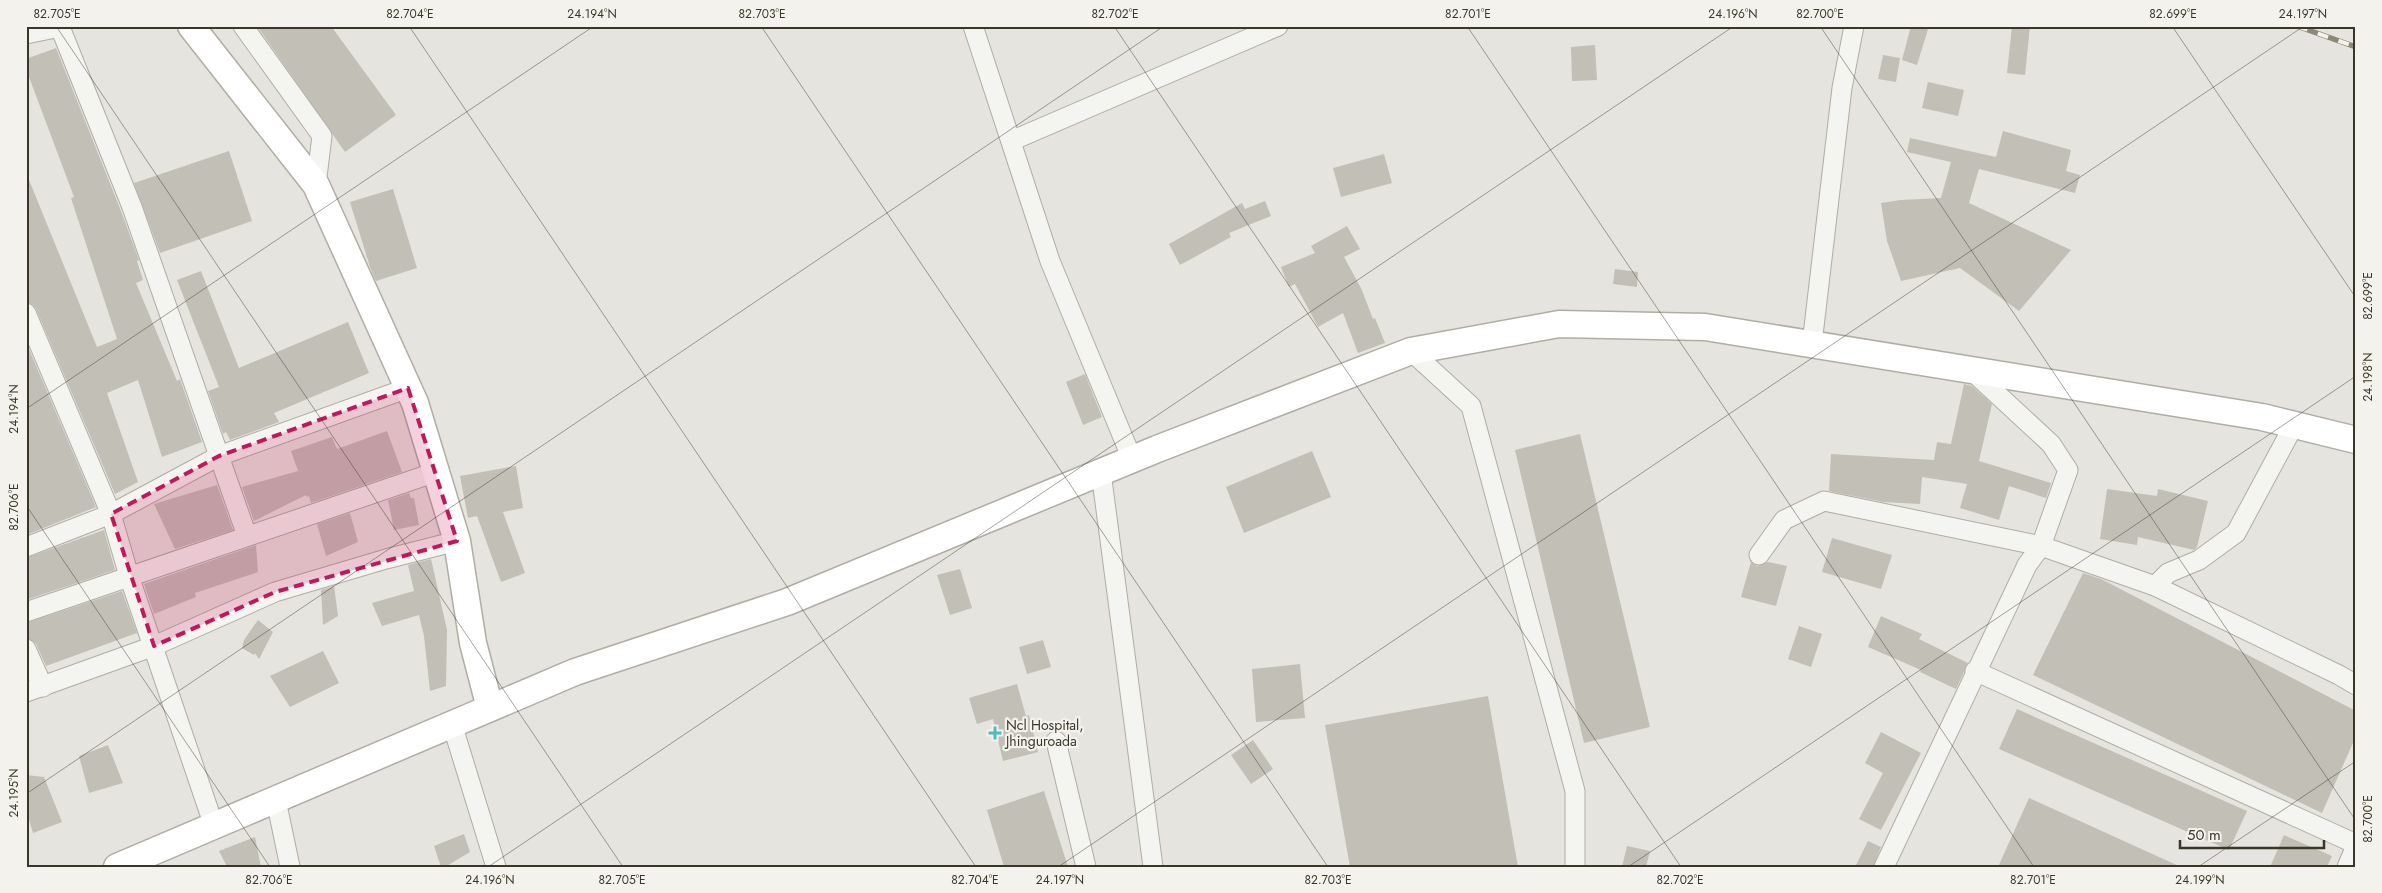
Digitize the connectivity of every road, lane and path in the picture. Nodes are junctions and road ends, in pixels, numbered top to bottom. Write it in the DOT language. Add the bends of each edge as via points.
graph roads {
  1 [pos="191,26"];
  2 [pos="243,26"];
  3 [pos="973,26"];
  4 [pos="1278,26"];
  5 [pos="1854,26"];
  6 [pos="26,34"];
  7 [pos="1010,141"];
  8 [pos="316,185"];
  9 [pos="26,313"];
  10 [pos="1812,344"];
  11 [pos="1411,351"];
  12 [pos="1971,370"];
  13 [pos="408,388"];
  14 [pos="2294,425"];
  15 [pos="2356,440"];
  16 [pos="219,456"];
  17 [pos="1132,459"];
  18 [pos="436,472"];
  19 [pos="1101,472"];
  20 [pos="111,514"];
  21 [pos="247,536"];
  22 [pos="457,541"];
  23 [pos="26,546"];
  24 [pos="2041,546"];
  25 [pos="1759,555"];
  26 [pos="129,576"];
  27 [pos="2155,586"];
  28 [pos="26,612"];
  29 [pos="154,646"];
  30 [pos="26,650"];
  31 [pos="1976,672"];
  32 [pos="2356,686"];
  33 [pos="34,689"];
  34 [pos="490,708"];
  35 [pos="452,724"];
  36 [pos="1056,741"];
  37 [pos="276,800"];
  38 [pos="214,826"];
  39 [pos="2356,845"];
  40 [pos="117,867"];
  41 [pos="290,867"];
  42 [pos="496,867"];
  43 [pos="1086,867"];
  44 [pos="1153,867"];
  45 [pos="1575,867"];
  46 [pos="1884,867"];
  47 [pos="2347,867"];
  1 -- 8 [label="street"];
  2 -- 8 [label="street" via="322,136"];
  3 -- 7 [label="street"];
  4 -- 7 [label="street"];
  5 -- 10 [label="street" via="1842,88"];
  6 -- 16 [label="street" via="60,27 132,207"];
  7 -- 17 [label="street" via="1050,261"];
  8 -- 13 [label="street"];
  9 -- 20 [label="street"];
  10 -- 11 [label="street" via="1705,327 1559,324"];
  10 -- 12 [label="street"];
  11 -- 17 [label="street"];
  11 -- 45 [label="street" via="1471,406 1575,791"];
  12 -- 14 [label="street" via="2262,417"];
  12 -- 24 [label="street" via="2051,444 2068,470"];
  13 -- 16 [label="street"];
  13 -- 18 [label="street"];
  14 -- 15 [label="street"];
  14 -- 27 [label="street" via="2236,533 2199,560 2168,573"];
  16 -- 20 [label="street"];
  16 -- 21 [label="street"];
  17 -- 19 [label="street"];
  18 -- 21 [label="street"];
  18 -- 22 [label="street"];
  19 -- 34 [label="street" via="787,602 575,672"];
  19 -- 44 [label="street"];
  20 -- 23 [label="street"];
  20 -- 26 [label="street"];
  21 -- 26 [label="street"];
  22 -- 29 [label="street" via="275,592"];
  22 -- 34 [label="street" via="473,643"];
  24 -- 25 [label="street" via="1824,500 1784,520"];
  24 -- 27 [label="street"];
  24 -- 31 [label="street" via="2027,565"];
  26 -- 28 [label="street"];
  26 -- 29 [label="street"];
  27 -- 32 [label="street"];
  29 -- 33 [label="street"];
  29 -- 38 [label="street"];
  30 -- 33 [label="street"];
  31 -- 39 [label="street"];
  31 -- 46 [label="street"];
  34 -- 35 [label="street"];
  35 -- 37 [label="street"];
  35 -- 42 [label="street"];
  36 -- 43 [label="street"];
  37 -- 38 [label="street"];
  37 -- 41 [label="street"];
  38 -- 40 [label="street"];
  39 -- 47 [label="street"];
}
